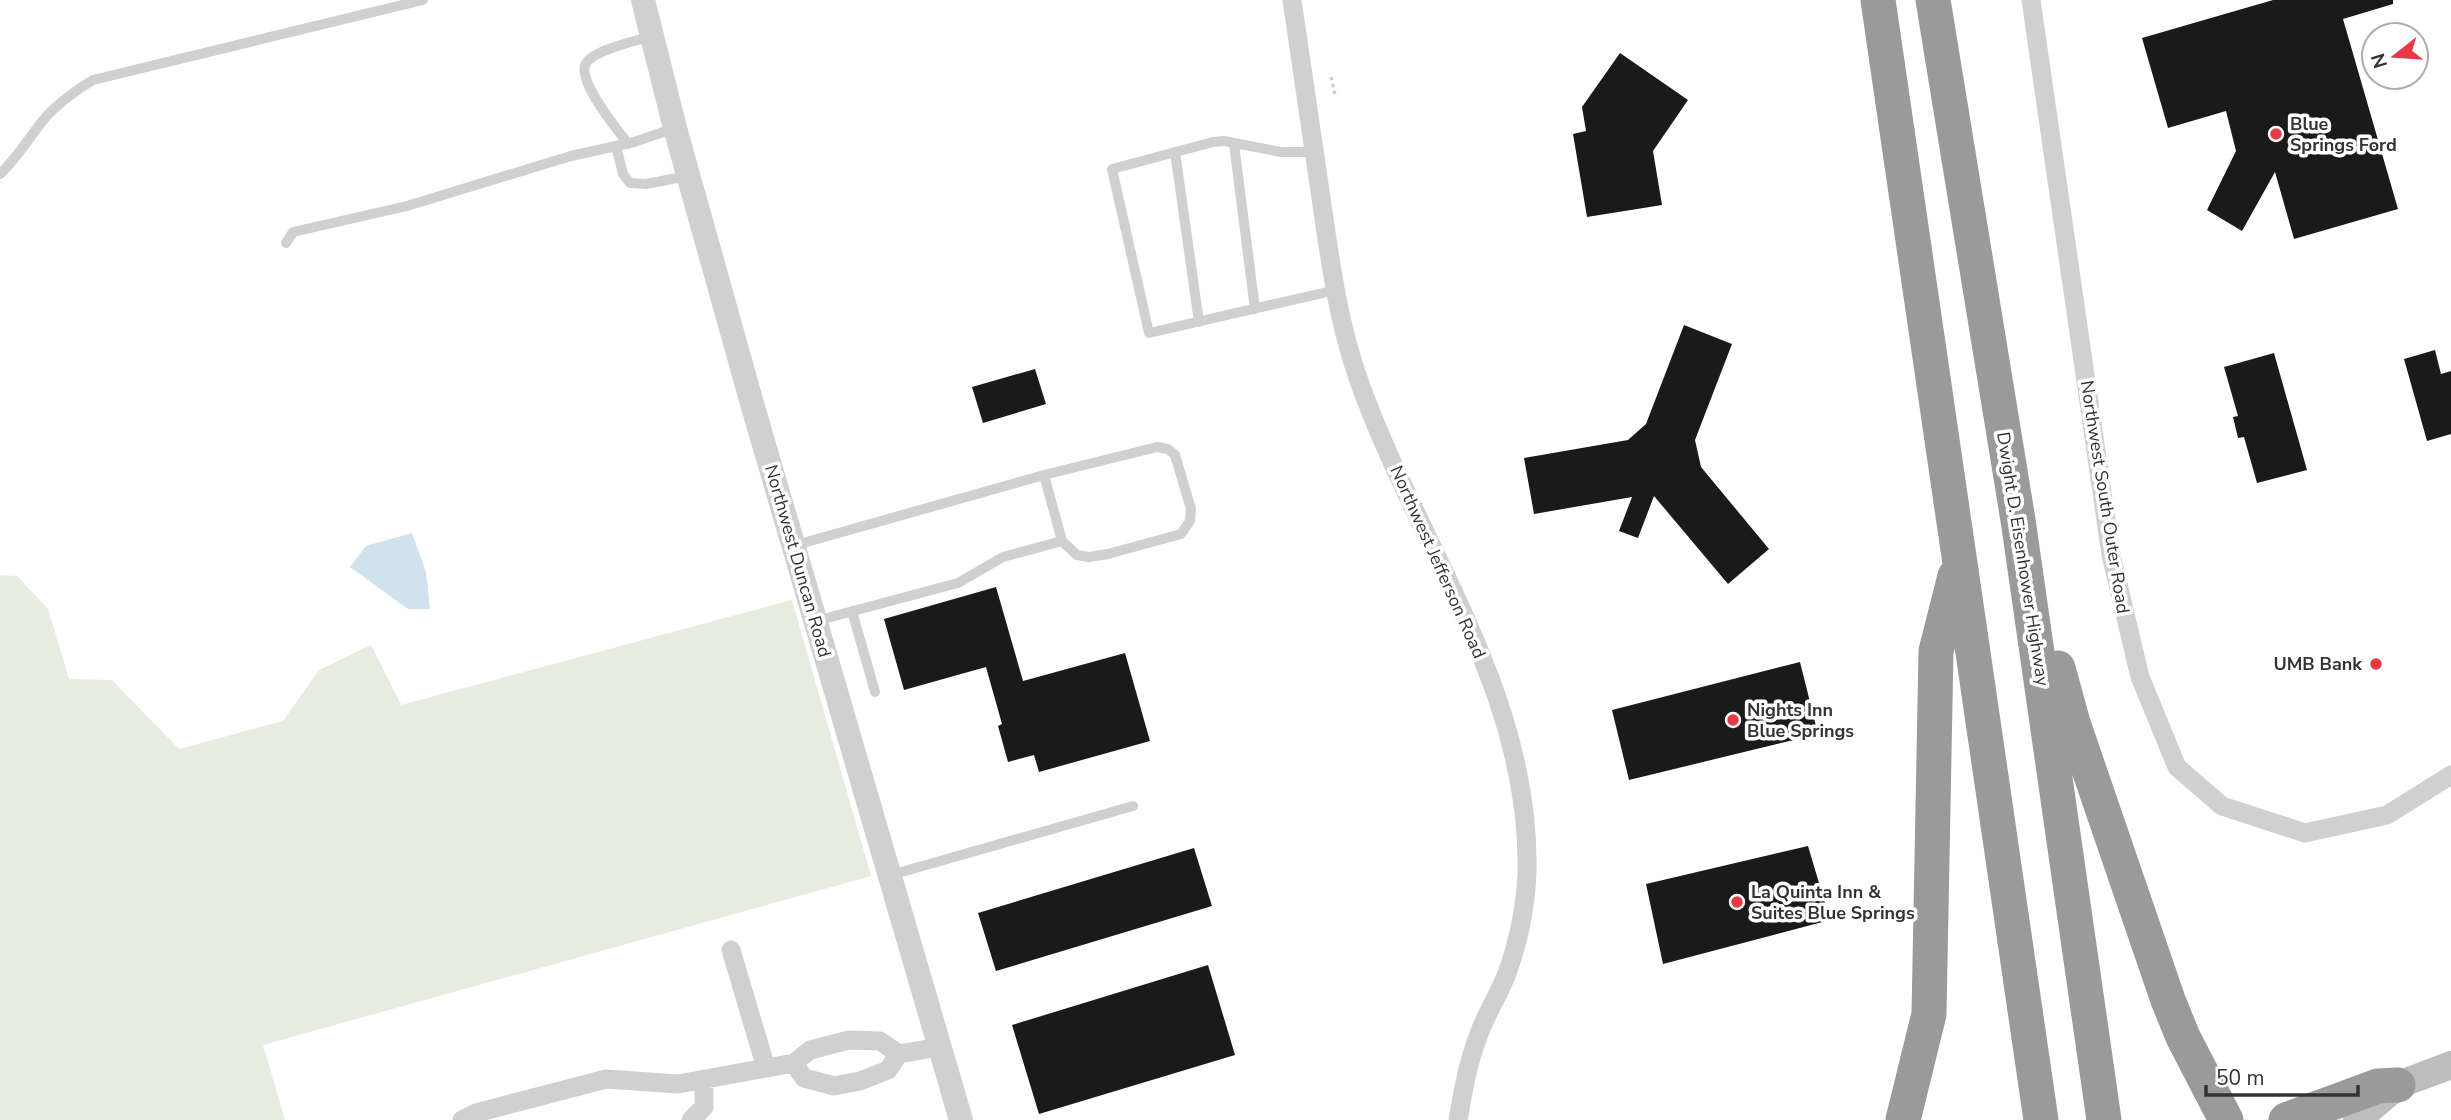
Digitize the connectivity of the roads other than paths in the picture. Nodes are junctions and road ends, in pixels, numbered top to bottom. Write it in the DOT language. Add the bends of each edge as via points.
graph roads {
  1 [pos="423,0"];
  2 [pos="643,0"];
  3 [pos="1292,0"];
  4 [pos="1878,0"];
  5 [pos="1933,0"];
  6 [pos="2031,0"];
  7 [pos="651,36"];
  8 [pos="675,128"];
  9 [pos="628,144"];
  10 [pos="1234,144"];
  11 [pos="616,146"];
  12 [pos="1175,152"];
  13 [pos="1314,152"];
  14 [pos="0,174"];
  15 [pos="689,175"];
  16 [pos="286,243"];
  17 [pos="1336,289"];
  18 [pos="1255,309"];
  19 [pos="1199,322"];
  20 [pos="1044,475"];
  21 [pos="2018,520"];
  22 [pos="1062,541"];
  23 [pos="793,546"];
  24 [pos="1959,559"];
  25 [pos="852,611"];
  26 [pos="816,621"];
  27 [pos="874,692"];
  28 [pos="2451,775"];
  29 [pos="1133,806"];
  30 [pos="889,876"];
  31 [pos="731,950"];
  32 [pos="939,1047"];
  33 [pos="899,1054"];
  34 [pos="794,1063"];
  35 [pos="2451,1065"];
  36 [pos="766,1068"];
  37 [pos="705,1079"];
  38 [pos="2398,1085"];
  39 [pos="2228,1114"];
  40 [pos="488,1115"];
  41 [pos="462,1120"];
  42 [pos="691,1120"];
  43 [pos="961,1120"];
  44 [pos="1458,1120"];
  45 [pos="1903,1120"];
  46 [pos="2041,1120"];
  47 [pos="2104,1120"];
  48 [pos="2286,1120"];
  49 [pos="2357,1120"];
  1 -- 14 [label="lane" via="93,80 46,118"];
  2 -- 7 [label="street, Northwest Duncan Road"];
  3 -- 13 [label="street, Northwest Jefferson Road"];
  4 -- 24 [label="highway"];
  5 -- 21 [label="highway, Dwight D. Eisenhower Highway"];
  6 -- 28 [label="street, Northwest South Outer Road" via="2111,555 2140,677 2177,767 2222,806 2305,833 2387,815"];
  7 -- 8 [label="street, Northwest Duncan Road"];
  7 -- 9 [label="lane" via="597,54 586,63 593,95"];
  8 -- 9 [label="lane"];
  8 -- 15 [label="street, Northwest Duncan Road"];
  9 -- 11 [label="lane"];
  10 -- 12 [label="lane" via="1213,142"];
  10 -- 13 [label="lane"];
  10 -- 18 [label="lane"];
  11 -- 15 [label="lane" via="630,183"];
  11 -- 16 [label="lane" via="407,206 293,232"];
  12 -- 19 [label="lane"];
  12 -- 19 [label="lane" via="1112,169 1149,333"];
  13 -- 17 [label="street, Northwest Jefferson Road"];
  15 -- 23 [label="street, Northwest Duncan Road"];
  17 -- 18 [label="lane"];
  17 -- 44 [label="street, Northwest Jefferson Road" via="1346,337 1377,428 1467,618 1492,685 1514,759 1525,819 1527,875 1519,925 1506,975 1478,1034"];
  18 -- 19 [label="lane"];
  20 -- 22 [label="lane"];
  20 -- 22 [label="lane" via="1147,448 1168,449 1175,455 1191,509 1190,521 1181,534 1108,554 1077,555"];
  20 -- 23 [label="lane"];
  21 -- 39 [label="highway" via="2073,723 2150,948 2183,1037"];
  21 -- 47 [label="highway, Dwight D. Eisenhower Highway"];
  22 -- 25 [label="lane" via="1003,557 958,583"];
  23 -- 26 [label="street, Northwest Duncan Road"];
  24 -- 45 [label="highway" via="1936,650 1929,1014"];
  24 -- 46 [label="highway"];
  25 -- 26 [label="lane"];
  25 -- 27 [label="lane"];
  26 -- 30 [label="street, Northwest Duncan Road"];
  29 -- 30 [label="lane"];
  30 -- 32 [label="street, Northwest Duncan Road"];
  31 -- 36 [label="street"];
  32 -- 33 [label="street"];
  32 -- 43 [label="street, Northwest Duncan Road"];
  33 -- 34 [label="street" via="880,1041 849,1040 810,1050"];
  33 -- 34 [label="street" via="888,1070 834,1086 804,1078"];
  34 -- 36 [label="street"];
  35 -- 38 [label="main road"];
  36 -- 37 [label="street"];
  37 -- 40 [label="street" via="678,1084 606,1079"];
  37 -- 42 [label="street" via="704,1107"];
  38 -- 48 [label="highway" via="2378,1086"];
  38 -- 49 [label="main road"];
  40 -- 41 [label="street"];
}
